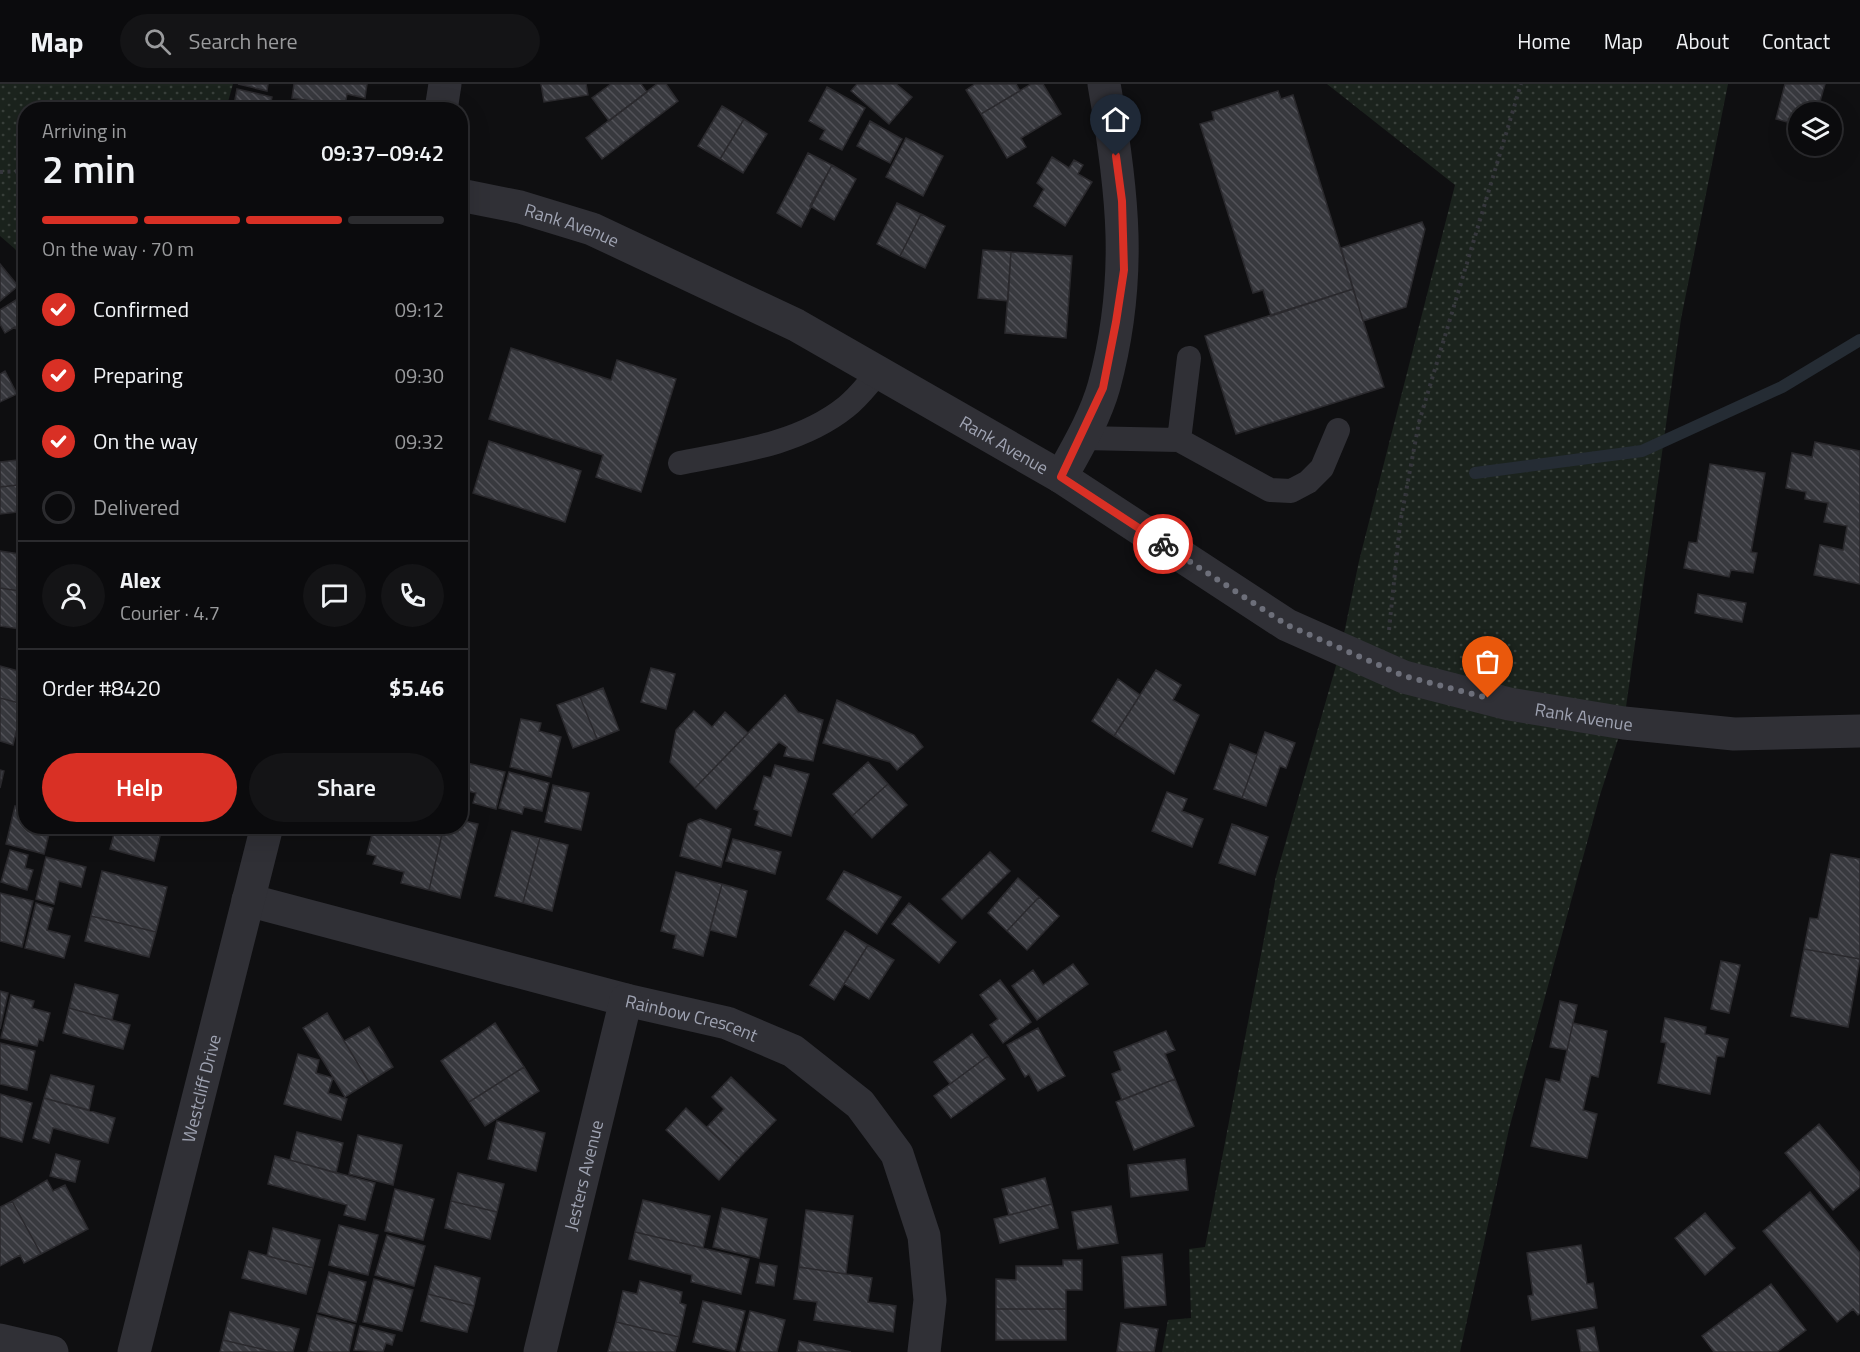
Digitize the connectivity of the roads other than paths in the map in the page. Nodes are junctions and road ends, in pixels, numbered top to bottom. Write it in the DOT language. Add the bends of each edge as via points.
graph roads {
  1 [pos="445,84"];
  2 [pos="1104,84"];
  3 [pos="442,102"];
  4 [pos="468,197"];
  5 [pos="1189,358"];
  6 [pos="878,373"];
  7 [pos="1338,430"];
  8 [pos="1082,438"];
  9 [pos="1179,440"];
  10 [pos="680,463"];
  11 [pos="1061,477"];
  12 [pos="1860,731"];
  13 [pos="265,834"];
  14 [pos="248,900"];
  15 [pos="626,1000"];
  16 [pos="0,1340"];
  17 [pos="52,1352"];
  18 [pos="134,1352"];
  19 [pos="540,1352"];
  20 [pos="924,1352"];
  1 -- 3 [label="street"];
  2 -- 8 [label="street" via="1122,201 1124,270 1103,388"];
  4 -- 6 [label="street, Rank Avenue" via="520,207 592,229 796,325"];
  5 -- 9 [label="lane"];
  6 -- 10 [label="lane" via="848,406 824,423 746,451"];
  6 -- 11 [label="street, Rank Avenue"];
  7 -- 9 [label="lane" via="1322,468 1291,491 1270,490"];
  8 -- 9 [label="lane"];
  8 -- 11 [label="street"];
  11 -- 12 [label="street, Rank Avenue" via="1287,625 1404,676 1509,704 1624,723 1734,734"];
  13 -- 14 [label="street, Westcliff Drive"];
  14 -- 15 [label="street, Rainbow Crescent"];
  14 -- 18 [label="street, Westcliff Drive"];
  15 -- 19 [label="street, Jesters Avenue"];
  15 -- 20 [label="street, Rainbow Crescent" via="727,1023 793,1051 860,1104 897,1154 924,1236 930,1300"];
  16 -- 17 [label="street"];
}
